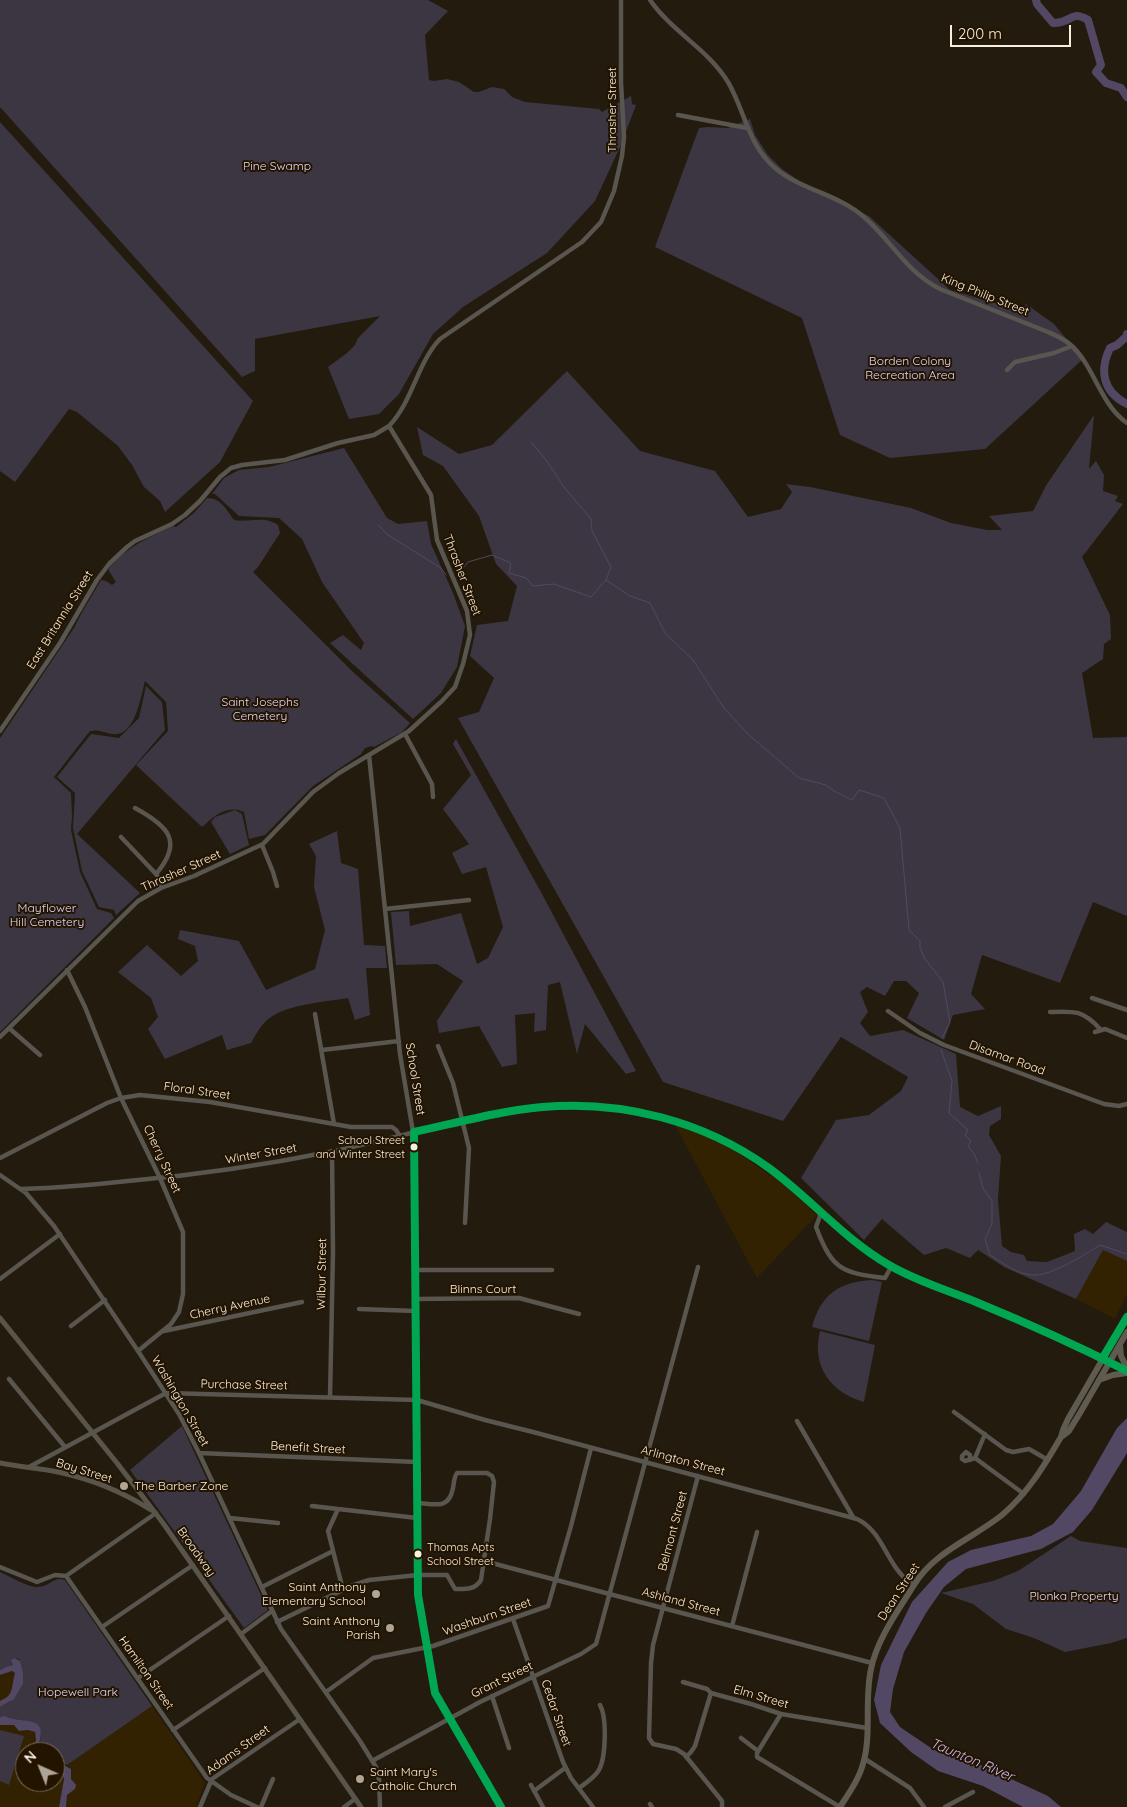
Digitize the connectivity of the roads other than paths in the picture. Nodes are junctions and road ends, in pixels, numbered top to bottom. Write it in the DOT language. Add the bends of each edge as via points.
graph roads {
  1 [pos="621,0"];
  2 [pos="650,0"];
  3 [pos="678,115"];
  4 [pos="747,128"];
  5 [pos="1072,346"];
  6 [pos="1006,370"];
  7 [pos="1127,423"];
  8 [pos="390,426"];
  9 [pos="0,731"];
  10 [pos="405,734"];
  11 [pos="369,755"];
  12 [pos="433,797"];
  13 [pos="136,808"];
  14 [pos="121,837"];
  15 [pos="262,845"];
  16 [pos="156,874"];
  17 [pos="277,886"];
  18 [pos="161,888"];
  19 [pos="469,900"];
  20 [pos="385,909"];
  21 [pos="67,970"];
  22 [pos="1092,998"];
  23 [pos="1127,1010"];
  24 [pos="888,1011"];
  25 [pos="1050,1012"];
  26 [pos="315,1014"];
  27 [pos="9,1028"];
  28 [pos="1100,1029"];
  29 [pos="1095,1032"];
  30 [pos="0,1037"];
  31 [pos="1127,1038"];
  32 [pos="399,1041"];
  33 [pos="438,1046"];
  34 [pos="322,1050"];
  35 [pos="40,1055"];
  36 [pos="121,1098"];
  37 [pos="1127,1104"];
  38 [pos="462,1122"];
  39 [pos="334,1124"];
  40 [pos="414,1132"];
  41 [pos="400,1136"];
  42 [pos="332,1151"];
  43 [pos="0,1158"];
  44 [pos="0,1175"];
  45 [pos="160,1178"];
  46 [pos="21,1189"];
  47 [pos="819,1211"];
  48 [pos="465,1223"];
  49 [pos="60,1234"];
  50 [pos="698,1267"];
  51 [pos="891,1267"];
  52 [pos="415,1270"];
  53 [pos="552,1270"];
  54 [pos="0,1279"];
  55 [pos="416,1299"];
  56 [pos="105,1300"];
  57 [pos="302,1302"];
  58 [pos="360,1309"];
  59 [pos="416,1311"];
  60 [pos="579,1314"];
  61 [pos="1127,1317"];
  62 [pos="0,1318"];
  63 [pos="71,1326"];
  64 [pos="162,1331"];
  65 [pos="1127,1332"];
  66 [pos="1120,1345"];
  67 [pos="138,1351"];
  68 [pos="1102,1359"];
  69 [pos="1109,1362"];
  70 [pos="1127,1370"];
  71 [pos="9,1379"];
  72 [pos="1099,1380"];
  73 [pos="166,1393"];
  74 [pos="330,1397"];
  75 [pos="417,1400"];
  76 [pos="954,1412"];
  77 [pos="797,1421"];
  78 [pos="93,1432"];
  79 [pos="985,1434"];
  80 [pos="1061,1437"];
  81 [pos="65,1447"];
  82 [pos="591,1448"];
  83 [pos="199,1453"];
  84 [pos="1048,1460"];
  85 [pos="416,1462"];
  86 [pos="645,1462"];
  87 [pos="0,1463"];
  88 [pos="29,1467"];
  89 [pos="698,1476"];
  90 [pos="1024,1494"];
  91 [pos="417,1503"];
  92 [pos="312,1506"];
  93 [pos="338,1508"];
  94 [pos="156,1513"];
  95 [pos="853,1517"];
  96 [pos="230,1518"];
  97 [pos="417,1518"];
  98 [pos="278,1523"];
  99 [pos="757,1532"];
  100 [pos="333,1551"];
  101 [pos="484,1561"];
  102 [pos="192,1564"];
  103 [pos="0,1567"];
  104 [pos="418,1575"];
  105 [pos="66,1576"];
  106 [pos="557,1579"];
  107 [pos="914,1586"];
  108 [pos="262,1587"];
  109 [pos="343,1590"];
  110 [pos="610,1594"];
  111 [pos="663,1608"];
  112 [pos="272,1611"];
  113 [pos="228,1616"];
  114 [pos="513,1619"];
  115 [pos="277,1622"];
  116 [pos="732,1626"];
  117 [pos="102,1627"];
  118 [pos="241,1634"];
  119 [pos="427,1648"];
  120 [pos="872,1663"];
  121 [pos="264,1668"];
  122 [pos="533,1677"];
  123 [pos="138,1678"];
  124 [pos="683,1682"];
  125 [pos="326,1692"];
  126 [pos="711,1693"];
  127 [pos="492,1696"];
  128 [pos="600,1705"];
  129 [pos="780,1714"];
  130 [pos="300,1719"];
  131 [pos="450,1719"];
  132 [pos="867,1728"];
  133 [pos="173,1730"];
  134 [pos="741,1738"];
  135 [pos="509,1748"];
  136 [pos="758,1751"];
  137 [pos="686,1756"];
  138 [pos="864,1759"];
  139 [pos="372,1761"];
  140 [pos="565,1768"];
  141 [pos="274,1779"];
  142 [pos="210,1781"];
  143 [pos="531,1786"];
  144 [pos="579,1788"];
  145 [pos="534,1791"];
  146 [pos="973,1792"];
  147 [pos="355,1799"];
  148 [pos="200,1807"];
  149 [pos="257,1807"];
  150 [pos="261,1807"];
  151 [pos="344,1807"];
  152 [pos="361,1807"];
  153 [pos="380,1807"];
  154 [pos="502,1807"];
  155 [pos="543,1807"];
  156 [pos="592,1807"];
  157 [pos="722,1807"];
  158 [pos="840,1807"];
  159 [pos="924,1807"];
  160 [pos="945,1807"];
  1 -- 8 [label="street, Thrasher Street" via="623,150 614,191 601,222 582,242 440,339 431,349 401,412"];
  2 -- 4 [label="street, King Philip Street" via="671,24 714,62 732,91"];
  3 -- 4 [label="street"];
  4 -- 5 [label="street, King Philip Street" via="757,147 776,169 860,214 925,281 1048,332"];
  5 -- 6 [label="street" via="1015,362"];
  5 -- 7 [label="street, King Philip Street" via="1109,405"];
  8 -- 9 [label="street, East Britannia Street" via="374,435 285,460 231,468 186,515 127,547 97,580 60,643"];
  8 -- 10 [label="street, Thrasher Street" via="431,495 437,540 468,611 471,629 464,664 454,689"];
  10 -- 11 [label="street, Thrasher Street"];
  10 -- 12 [label="street" via="432,784"];
  11 -- 15 [label="street, Thrasher Street" via="313,792"];
  11 -- 20 [label="street, School Street"];
  13 -- 16 [label="street" via="162,826 169,836 169,854"];
  14 -- 16 [label="street"];
  15 -- 17 [label="street"];
  15 -- 18 [label="street, Thrasher Street"];
  16 -- 18 [label="street"];
  18 -- 21 [label="street, Thrasher Street" via="134,904"];
  19 -- 20 [label="street"];
  20 -- 32 [label="street, School Street"];
  21 -- 27 [label="street, Thrasher Street"];
  21 -- 36 [label="street, Cherry Street"];
  22 -- 23 [label="street"];
  24 -- 37 [label="street, Disamar Road" via="944,1045 1104,1104"];
  25 -- 28 [label="street" via="1078,1012"];
  26 -- 34 [label="street"];
  27 -- 30 [label="street, Thrasher Street"];
  27 -- 35 [label="street"];
  28 -- 29 [label="street"];
  28 -- 31 [label="street"];
  32 -- 34 [label="street"];
  32 -- 40 [label="street, School Street"];
  33 -- 38 [label="street" via="453,1084"];
  34 -- 39 [label="street"];
  36 -- 39 [label="street, Floral Street" via="145,1095 179,1098"];
  36 -- 43 [label="street, Floral Street"];
  36 -- 45 [label="street, Cherry Street"];
  38 -- 40 [label="street, Winter Street"];
  38 -- 47 [label="street, Winter Street" via="519,1110 573,1105 638,1112 679,1122 714,1136 752,1157"];
  38 -- 48 [label="street" via="470,1154"];
  39 -- 41 [label="street, Floral Street" via="392,1127"];
  40 -- 41 [label="street, Winter Street"];
  40 -- 52 [label="street, School Street"];
  41 -- 42 [label="street, Winter Street"];
  42 -- 45 [label="street, Winter Street" via="226,1171"];
  42 -- 74 [label="street, Wilbur Street"];
  44 -- 46 [label="street, Washington Street"];
  45 -- 46 [label="street, Winter Street"];
  45 -- 64 [label="street, Cherry Street" via="184,1236 182,1301 176,1317"];
  46 -- 49 [label="street, Washington Street"];
  47 -- 51 [label="street, Winter Street" via="862,1248"];
  47 -- 51 [label="street" via="816,1227 835,1264 851,1272 885,1278"];
  49 -- 54 [label="street"];
  49 -- 56 [label="street, Washington Street"];
  50 -- 86 [label="street, Grant Street"];
  51 -- 68 [label="street, Winter Street"];
  52 -- 53 [label="street"];
  52 -- 55 [label="street, School Street"];
  55 -- 59 [label="street, School Street"];
  55 -- 60 [label="street, Blinns Court" via="519,1298"];
  56 -- 63 [label="street"];
  56 -- 67 [label="street, Washington Street"];
  57 -- 64 [label="street, Cherry Avenue"];
  58 -- 59 [label="street"];
  59 -- 75 [label="street, School Street"];
  61 -- 68 [label="highway, Dean Street"];
  62 -- 78 [label="main road, Broadway"];
  64 -- 67 [label="street, Cherry Street"];
  65 -- 66 [label="highway, Dean Street"];
  66 -- 69 [label="highway, Dean Street"];
  66 -- 70 [label="highway"];
  67 -- 73 [label="street, Washington Street"];
  68 -- 69 [label="street, Winter Street"];
  68 -- 80 [label="highway, Dean Street"];
  69 -- 70 [label="street, Winter Street"];
  69 -- 72 [label="highway, Dean Street"];
  70 -- 72 [label="highway"];
  71 -- 81 [label="street"];
  72 -- 80 [label="highway, Dean Street" via="1069,1431"];
  73 -- 74 [label="street, Purchase Street"];
  73 -- 78 [label="street, Purchase Street"];
  73 -- 83 [label="street, Washington Street"];
  74 -- 75 [label="street, Purchase Street"];
  75 -- 82 [label="street, Arlington Street"];
  75 -- 85 [label="street, School Street"];
  76 -- 79 [label="street"];
  77 -- 95 [label="street"];
  78 -- 81 [label="street, Purchase Street"];
  78 -- 94 [label="main road, Broadway"];
  79 -- 84 [label="street" via="1006,1450 1029,1449"];
  79 -- 90 [label="street" via="973,1459"];
  80 -- 84 [label="highway, Dean Street"];
  81 -- 88 [label="street, Purchase Street"];
  82 -- 86 [label="street, Arlington Street"];
  82 -- 106 [label="street"];
  83 -- 85 [label="street, Benefit Street"];
  83 -- 96 [label="street, Washington Street"];
  84 -- 90 [label="highway, Dean Street"];
  85 -- 91 [label="street, School Street"];
  86 -- 89 [label="street, Arlington Street"];
  86 -- 110 [label="street, Grant Street"];
  87 -- 88 [label="main road, Bay Street"];
  88 -- 94 [label="main road, Bay Street" via="93,1482"];
  89 -- 95 [label="street, Arlington Street"];
  89 -- 111 [label="street, Belmont Street"];
  90 -- 107 [label="highway, Dean Street" via="993,1522 938,1557"];
  91 -- 97 [label="street, School Street"];
  91 -- 101 [label="street" via="448,1501 457,1473 487,1473 492,1476 494,1482"];
  92 -- 93 [label="street"];
  93 -- 97 [label="street"];
  93 -- 100 [label="street" via="328,1531"];
  94 -- 102 [label="main road, Broadway"];
  94 -- 105 [label="street"];
  95 -- 107 [label="street, Arlington Street" via="871,1528 901,1575"];
  96 -- 98 [label="street"];
  96 -- 108 [label="street, Washington Street"];
  97 -- 104 [label="street, School Street"];
  99 -- 116 [label="street"];
  100 -- 108 [label="street"];
  100 -- 109 [label="street"];
  101 -- 104 [label="street" via="481,1580 471,1588 455,1589 447,1575"];
  101 -- 106 [label="street, Ashland Street"];
  102 -- 113 [label="main road, Broadway"];
  102 -- 117 [label="street"];
  103 -- 105 [label="street" via="37,1582 56,1575"];
  104 -- 109 [label="street" via="369,1580"];
  104 -- 119 [label="street, School Street"];
  105 -- 117 [label="street, Hamilton Street"];
  106 -- 110 [label="street, Ashland Street"];
  106 -- 114 [label="street, Washburn Street" via="548,1606"];
  107 -- 120 [label="highway, Dean Street" via="886,1632"];
  108 -- 112 [label="street, Washington Street"];
  109 -- 115 [label="street"];
  110 -- 111 [label="street, Ashland Street"];
  110 -- 122 [label="street, Grant Street" via="595,1645"];
  111 -- 116 [label="street, Ashland Street"];
  111 -- 137 [label="street, Belmont Street" via="651,1663 650,1740"];
  112 -- 115 [label="street, Washington Street"];
  112 -- 118 [label="street"];
  113 -- 118 [label="main road, Broadway"];
  113 -- 123 [label="street"];
  114 -- 119 [label="street, Washburn Street"];
  114 -- 122 [label="street, Cedar Street"];
  115 -- 125 [label="street, Washington Street"];
  116 -- 120 [label="street, Ashland Street"];
  117 -- 123 [label="street, Hamilton Street"];
  118 -- 121 [label="main road, Broadway"];
  119 -- 125 [label="street, Washburn Street" via="373,1658"];
  119 -- 131 [label="street, School Street" via="434,1691"];
  120 -- 132 [label="highway, Dean Street" via="866,1703"];
  121 -- 130 [label="main road, Broadway"];
  121 -- 133 [label="street"];
  122 -- 127 [label="street, Grant Street"];
  122 -- 140 [label="street, Cedar Street"];
  123 -- 133 [label="street, Hamilton Street"];
  124 -- 126 [label="street, Elm Street"];
  125 -- 139 [label="street, Washington Street"];
  126 -- 129 [label="street, Elm Street"];
  126 -- 137 [label="street" via="695,1746"];
  127 -- 131 [label="street, Grant Street"];
  127 -- 135 [label="street"];
  128 -- 144 [label="street" via="604,1720 603,1758 595,1775"];
  129 -- 132 [label="street, Elm Street"];
  129 -- 136 [label="street"];
  130 -- 142 [label="street, Adams Street"];
  130 -- 147 [label="main road, Broadway"];
  131 -- 139 [label="street, Grant Street"];
  131 -- 154 [label="street, School Street"];
  132 -- 138 [label="highway, Dean Street"];
  133 -- 142 [label="street, Hamilton Street"];
  134 -- 136 [label="street"];
  136 -- 158 [label="street" via="756,1755 760,1759"];
  137 -- 157 [label="street" via="722,1801"];
  138 -- 158 [label="highway, Dean Street"];
  138 -- 159 [label="street" via="912,1790"];
  139 -- 153 [label="street, Washington Street" via="379,1778"];
  140 -- 144 [label="street, Cedar Street"];
  140 -- 145 [label="street"];
  141 -- 150 [label="street"];
  142 -- 148 [label="street, Adams Street"];
  142 -- 149 [label="street, Hamilton Street" via="230,1795"];
  143 -- 145 [label="street"];
  144 -- 156 [label="street, Cedar Street"];
  145 -- 155 [label="street"];
  146 -- 160 [label="street"];
  147 -- 151 [label="street"];
  147 -- 152 [label="main road, Broadway"];
}
